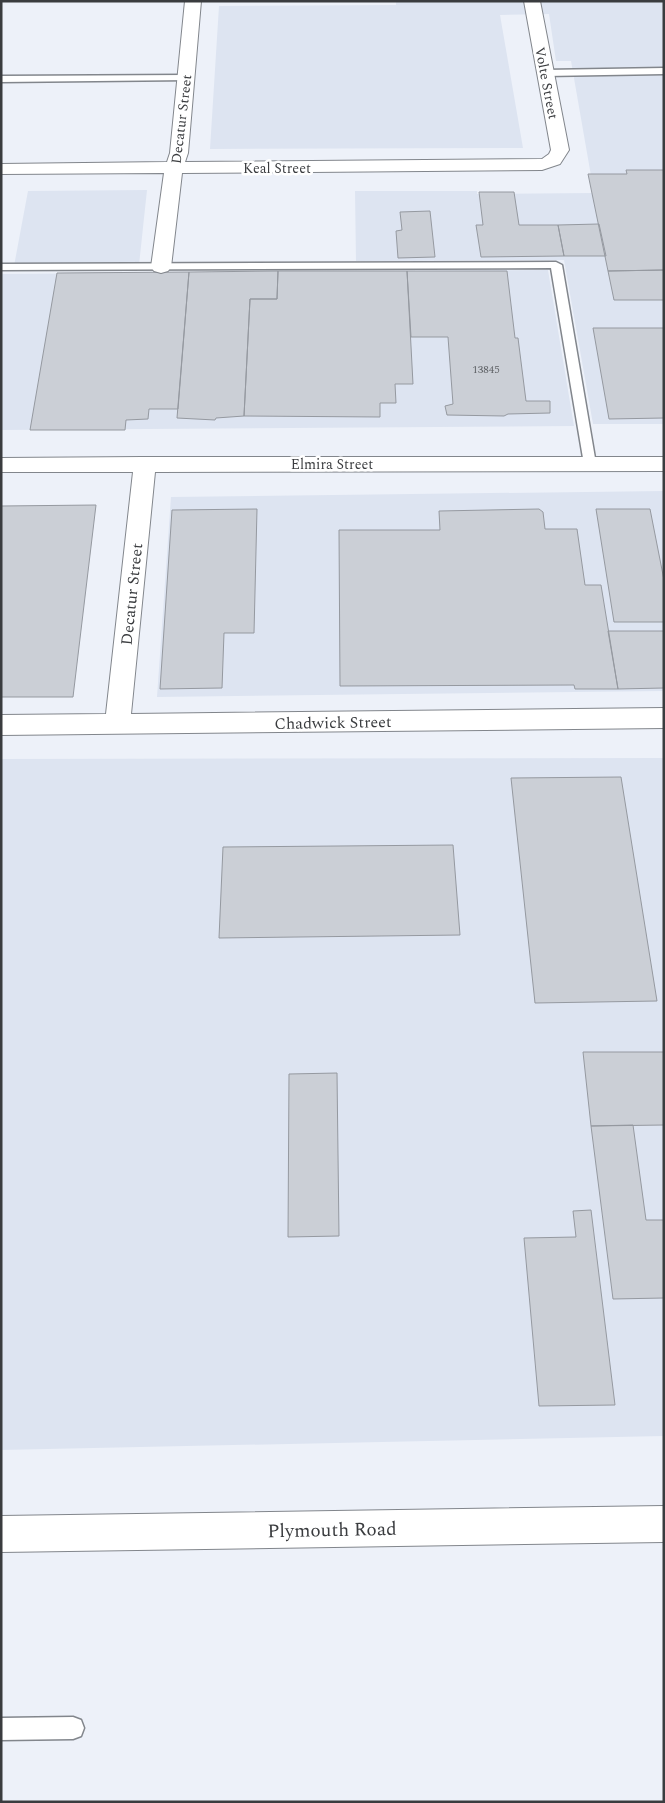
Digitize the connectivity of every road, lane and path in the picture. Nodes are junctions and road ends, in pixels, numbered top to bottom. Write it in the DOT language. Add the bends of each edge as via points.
graph roads {
  1 [pos="193,1"];
  2 [pos="532,1"];
  3 [pos="664,71"];
  4 [pos="545,73"];
  5 [pos="186,78"];
  6 [pos="1,79"];
  7 [pos="552,162"];
  8 [pos="175,168"];
  9 [pos="1,169"];
  10 [pos="1,267"];
  11 [pos="161,267"];
  12 [pos="145,464"];
  13 [pos="590,464"];
  14 [pos="664,464"];
  15 [pos="1,465"];
  16 [pos="664,718"];
  17 [pos="1,725"];
  18 [pos="117,725"];
  19 [pos="664,1524"];
  20 [pos="1,1534"];
  21 [pos="73,1728"];
  22 [pos="1,1729"];
  1 -- 5 [label="street, Decatur Street"];
  2 -- 4 [label="street, Volte Street"];
  3 -- 4 [label="lane"];
  4 -- 7 [label="street, Volte Street" via="560,150"];
  5 -- 6 [label="lane"];
  5 -- 8 [label="street, Decatur Street"];
  7 -- 8 [label="street, Keal Street" via="530,166"];
  8 -- 9 [label="street, Keal Street"];
  8 -- 11 [label="street, Decatur Street" via="171,178"];
  10 -- 11 [label="lane"];
  11 -- 13 [label="lane" via="556,264"];
  12 -- 13 [label="street, Elmira Street"];
  12 -- 15 [label="street, Elmira Street"];
  12 -- 18 [label="street, Decatur Street"];
  13 -- 14 [label="street, Elmira Street"];
  16 -- 18 [label="street, Chadwick Street"];
  17 -- 18 [label="street, Chadwick Street"];
  19 -- 20 [label="street, Plymouth Road"];
  21 -- 22 [label="lane"];
}
